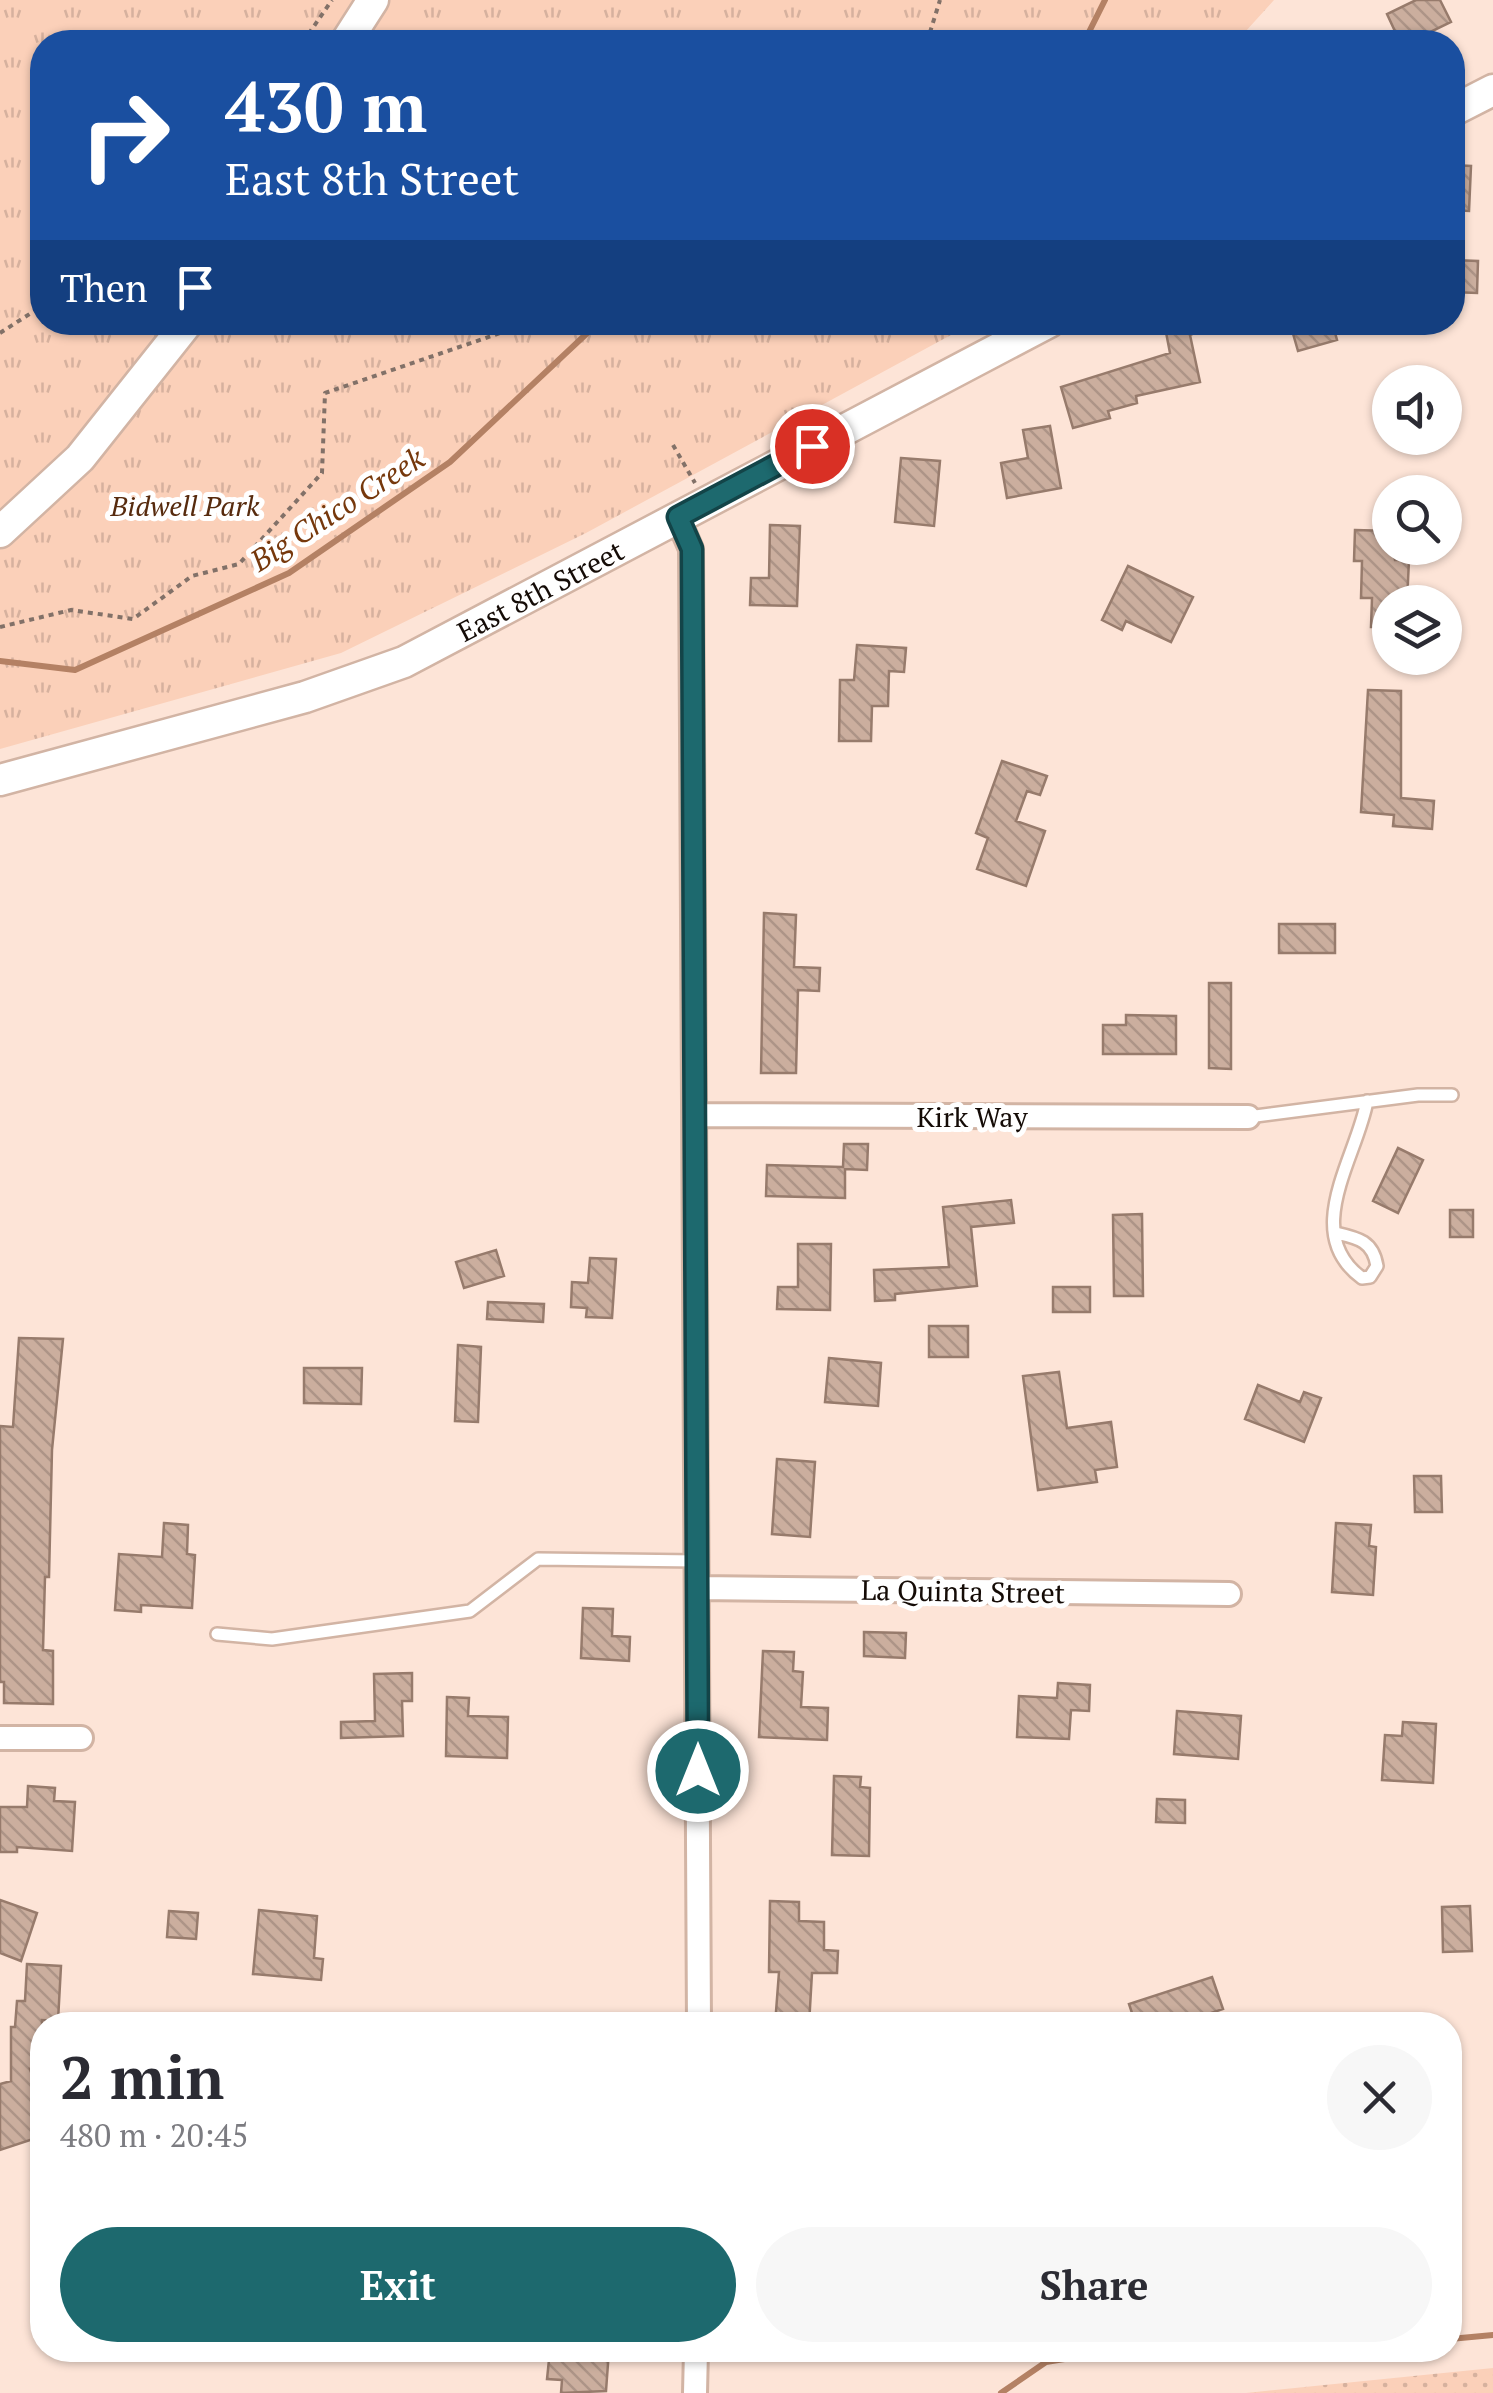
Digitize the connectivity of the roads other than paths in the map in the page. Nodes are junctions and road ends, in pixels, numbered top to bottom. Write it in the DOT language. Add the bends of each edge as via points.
graph roads {
  1 [pos="373,0"];
  2 [pos="354,30"];
  3 [pos="1493,90"];
  4 [pos="1465,104"];
  5 [pos="178,335"];
  6 [pos="1022,335"];
  7 [pos="681,506"];
  8 [pos="0,532"];
  9 [pos="0,780"];
  10 [pos="1452,1095"];
  11 [pos="1366,1101"];
  12 [pos="695,1115"];
  13 [pos="1248,1117"];
  14 [pos="1336,1233"];
  15 [pos="697,1561"];
  16 [pos="698,1588"];
  17 [pos="1229,1594"];
  18 [pos="217,1634"];
  19 [pos="0,1738"];
  20 [pos="82,1738"];
  21 [pos="699,2012"];
  22 [pos="696,2362"];
  23 [pos="695,2393"];
  1 -- 2 [label="street"];
  3 -- 4 [label="street"];
  5 -- 8 [label="street" via="80,458"];
  6 -- 7 [label="street, East 8th Street"];
  7 -- 9 [label="street, East 8th Street" via="404,662 286,703"];
  7 -- 12 [label="street" via="692,549"];
  10 -- 11 [label="lane"];
  11 -- 13 [label="lane"];
  11 -- 14 [label="lane" via="1362,1130 1333,1200"];
  12 -- 13 [label="street, Kirk Way"];
  12 -- 15 [label="street"];
  15 -- 16 [label="street"];
  15 -- 18 [label="lane" via="538,1560 470,1611 272,1639"];
  16 -- 17 [label="street, La Quinta Street"];
  16 -- 21 [label="street"];
  19 -- 20 [label="street"];
  22 -- 23 [label="street"];
}
